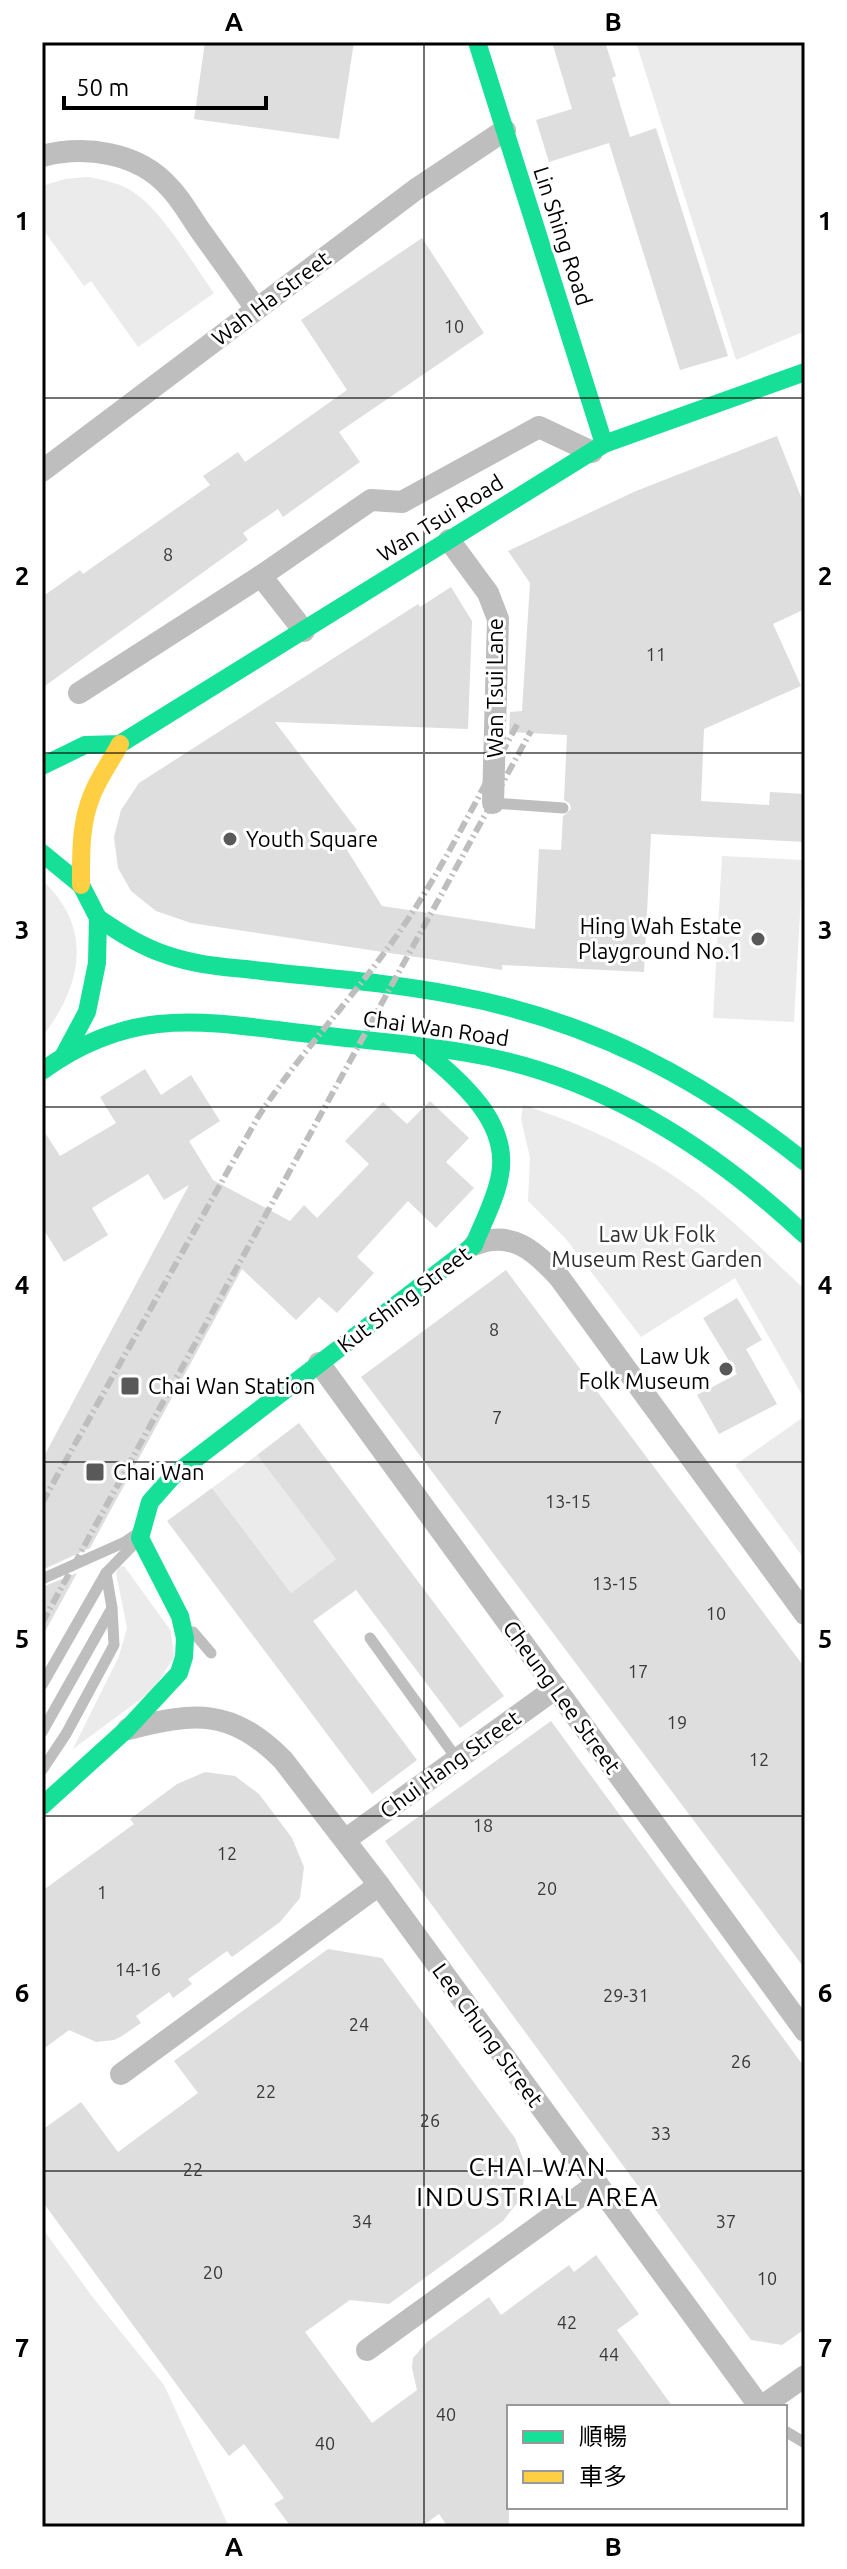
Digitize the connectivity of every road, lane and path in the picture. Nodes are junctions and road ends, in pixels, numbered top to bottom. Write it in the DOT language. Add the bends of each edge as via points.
graph roads {
  1 [pos="477,42"];
  2 [pos="505,130"];
  3 [pos="42,156"];
  4 [pos="256,309"];
  5 [pos="805,372"];
  6 [pos="598,448"];
  7 [pos="42,471"];
  8 [pos="449,540"];
  9 [pos="261,576"];
  10 [pos="304,631"];
  11 [pos="79,693"];
  12 [pos="120,744"];
  13 [pos="42,766"];
  14 [pos="493,803"];
  15 [pos="563,808"];
  16 [pos="42,853"];
  17 [pos="81,885"];
  18 [pos="98,918"];
  19 [pos="422,1049"];
  20 [pos="64,1055"];
  21 [pos="42,1071"];
  22 [pos="805,1162"];
  23 [pos="805,1235"];
  24 [pos="474,1245"];
  25 [pos="319,1363"];
  26 [pos="140,1534"];
  27 [pos="106,1573"];
  28 [pos="42,1579"];
  29 [pos="112,1608"];
  30 [pos="805,1614"];
  31 [pos="180,1616"];
  32 [pos="370,1638"];
  33 [pos="211,1653"];
  34 [pos="42,1685"];
  35 [pos="556,1688"];
  36 [pos="127,1729"];
  37 [pos="42,1732"];
  38 [pos="457,1759"];
  39 [pos="42,1770"];
  40 [pos="42,1806"];
  41 [pos="345,1840"];
  42 [pos="379,1885"];
  43 [pos="802,2020"];
  44 [pos="121,2074"];
  45 [pos="597,2184"];
  46 [pos="367,2350"];
  47 [pos="805,2376"];
  48 [pos="759,2405"];
  49 [pos="763,2405"];
  50 [pos="787,2432"];
  51 [pos="805,2443"];
  1 -- 2 [label="street, Lin Shing Road"];
  2 -- 4 [label="street, Wah Ha Street"];
  2 -- 6 [label="street, Lin Shing Road"];
  3 -- 4 [label="street" via="90,150 145,168 168,186"];
  4 -- 7 [label="street, Wah Ha Street"];
  5 -- 6 [label="street, Wan Tsui Road"];
  6 -- 8 [label="street, Wan Tsui Road"];
  6 -- 9 [label="street" via="539,427 402,502 371,500"];
  8 -- 10 [label="street, Wan Tsui Road"];
  8 -- 14 [label="street, Wan Tsui Lane" via="488,593 498,619"];
  9 -- 10 [label="street"];
  9 -- 11 [label="street"];
  10 -- 12 [label="street, Wan Tsui Road"];
  12 -- 13 [label="street, Wan Tsui Road" via="85,745"];
  12 -- 17 [label="street, Wan Tsui Road" via="85,817"];
  14 -- 15 [label="lane"];
  16 -- 17 [label="street, Chai Wan Road"];
  17 -- 18 [label="street, Chai Wan Road"];
  18 -- 20 [label="street, Chai Wan Road" via="97,963 87,1012"];
  18 -- 22 [label="street, Chai Wan Road" via="157,952 199,963 452,994 552,1017 678,1073 751,1118"];
  19 -- 20 [label="street, Chai Wan Road" via="196,1021 150,1024 99,1037"];
  19 -- 23 [label="street, Chai Wan Road" via="469,1053 525,1067 648,1116 731,1170"];
  19 -- 24 [label="street" via="474,1099 495,1131 501,1173"];
  20 -- 21 [label="street, Chai Wan Road"];
  24 -- 25 [label="street, Kut Shing Street"];
  24 -- 30 [label="street, Kut Shing Street" via="508,1239 527,1246 559,1277"];
  25 -- 26 [label="street, Kut Shing Street" via="168,1472 144,1499"];
  25 -- 35 [label="street, Cheung Lee Street"];
  26 -- 27 [label="lane"];
  26 -- 28 [label="lane"];
  26 -- 31 [label="street"];
  27 -- 29 [label="lane"];
  27 -- 34 [label="lane"];
  29 -- 37 [label="lane"];
  29 -- 39 [label="lane" via="114,1645"];
  31 -- 33 [label="lane"];
  31 -- 36 [label="street" via="185,1638 179,1673"];
  32 -- 38 [label="lane"];
  35 -- 38 [label="street, Chui Hang Street"];
  35 -- 43 [label="street, Cheung Lee Street"];
  36 -- 40 [label="street"];
  36 -- 41 [label="street, Lee Chung Street" via="190,1717 223,1720 245,1729 283,1760"];
  38 -- 41 [label="street, Chui Hang Street"];
  41 -- 42 [label="street, Lee Chung Street"];
  42 -- 44 [label="street"];
  42 -- 45 [label="street, Lee Chung Street"];
  45 -- 46 [label="street"];
  45 -- 48 [label="street, Lee Chung Street"];
  47 -- 49 [label="street"];
  50 -- 51 [label="lane"];
}
